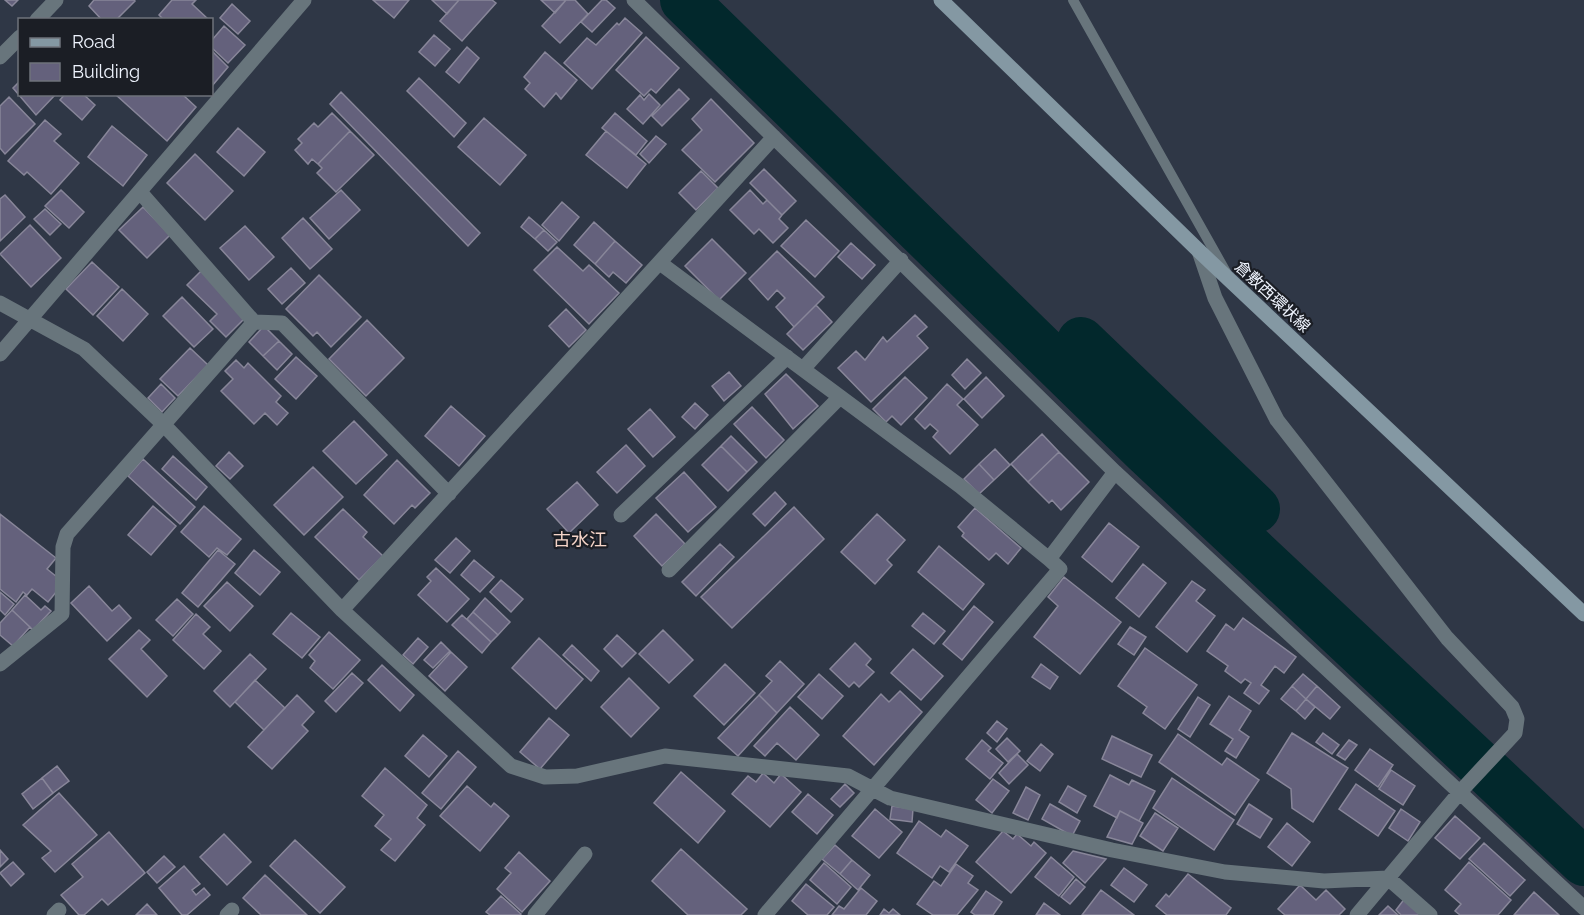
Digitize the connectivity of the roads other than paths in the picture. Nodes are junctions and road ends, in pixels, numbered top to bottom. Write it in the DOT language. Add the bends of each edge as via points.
graph roads {
  1 [pos="56,0"];
  2 [pos="304,0"];
  3 [pos="634,0"];
  4 [pos="941,0"];
  5 [pos="1073,0"];
  6 [pos="39,18"];
  7 [pos="18,39"];
  8 [pos="0,57"];
  9 [pos="774,137"];
  10 [pos="140,192"];
  11 [pos="1199,251"];
  12 [pos="901,260"];
  13 [pos="660,263"];
  14 [pos="1232,281"];
  15 [pos="0,303"];
  16 [pos="30,320"];
  17 [pos="254,322"];
  18 [pos="0,354"];
  19 [pos="787,357"];
  20 [pos="803,369"];
  21 [pos="840,397"];
  22 [pos="162,423"];
  23 [pos="1115,472"];
  24 [pos="448,494"];
  25 [pos="621,515"];
  26 [pos="1049,559"];
  27 [pos="669,570"];
  28 [pos="342,610"];
  29 [pos="1584,614"];
  30 [pos="0,664"];
  31 [pos="873,787"];
  32 [pos="1465,787"];
  33 [pos="585,854"];
  34 [pos="1388,878"];
  35 [pos="1584,908"];
  36 [pos="535,915"];
  37 [pos="765,915"];
  38 [pos="1357,915"];
  39 [pos="1430,915"];
  1 -- 6 [label="street"];
  2 -- 10 [label="street"];
  3 -- 9 [label="street"];
  4 -- 11 [label="main road, 倉敷西環状線"];
  5 -- 14 [label="lane"];
  7 -- 8 [label="street"];
  9 -- 12 [label="street"];
  9 -- 13 [label="street"];
  10 -- 16 [label="street"];
  10 -- 17 [label="street"];
  11 -- 14 [label="main road, 倉敷西環状線"];
  11 -- 32 [label="street" via="1215,298 1277,420 1447,638 1512,707 1517,720 1515,733"];
  12 -- 20 [label="street"];
  12 -- 23 [label="street"];
  13 -- 19 [label="street"];
  13 -- 24 [label="street"];
  14 -- 29 [label="main road, 倉敷西環状線"];
  15 -- 16 [label="street"];
  16 -- 18 [label="street"];
  16 -- 22 [label="street" via="84,350"];
  17 -- 22 [label="street"];
  17 -- 24 [label="street" via="282,323"];
  19 -- 20 [label="street"];
  19 -- 25 [label="street"];
  20 -- 21 [label="street"];
  21 -- 26 [label="street" via="960,486"];
  21 -- 27 [label="street"];
  22 -- 28 [label="street"];
  22 -- 30 [label="street" via="67,534 63,547 62,614"];
  23 -- 26 [label="street"];
  23 -- 32 [label="street"];
  24 -- 28 [label="street"];
  26 -- 31 [label="street" via="1060,569"];
  28 -- 31 [label="street" via="512,766 544,777 577,776 664,756 848,776"];
  31 -- 34 [label="street" via="890,798 1225,872 1324,881"];
  31 -- 37 [label="street"];
  32 -- 34 [label="street"];
  32 -- 35 [label="street"];
  33 -- 36 [label="street"];
  34 -- 38 [label="street"];
  34 -- 39 [label="street"];
}
